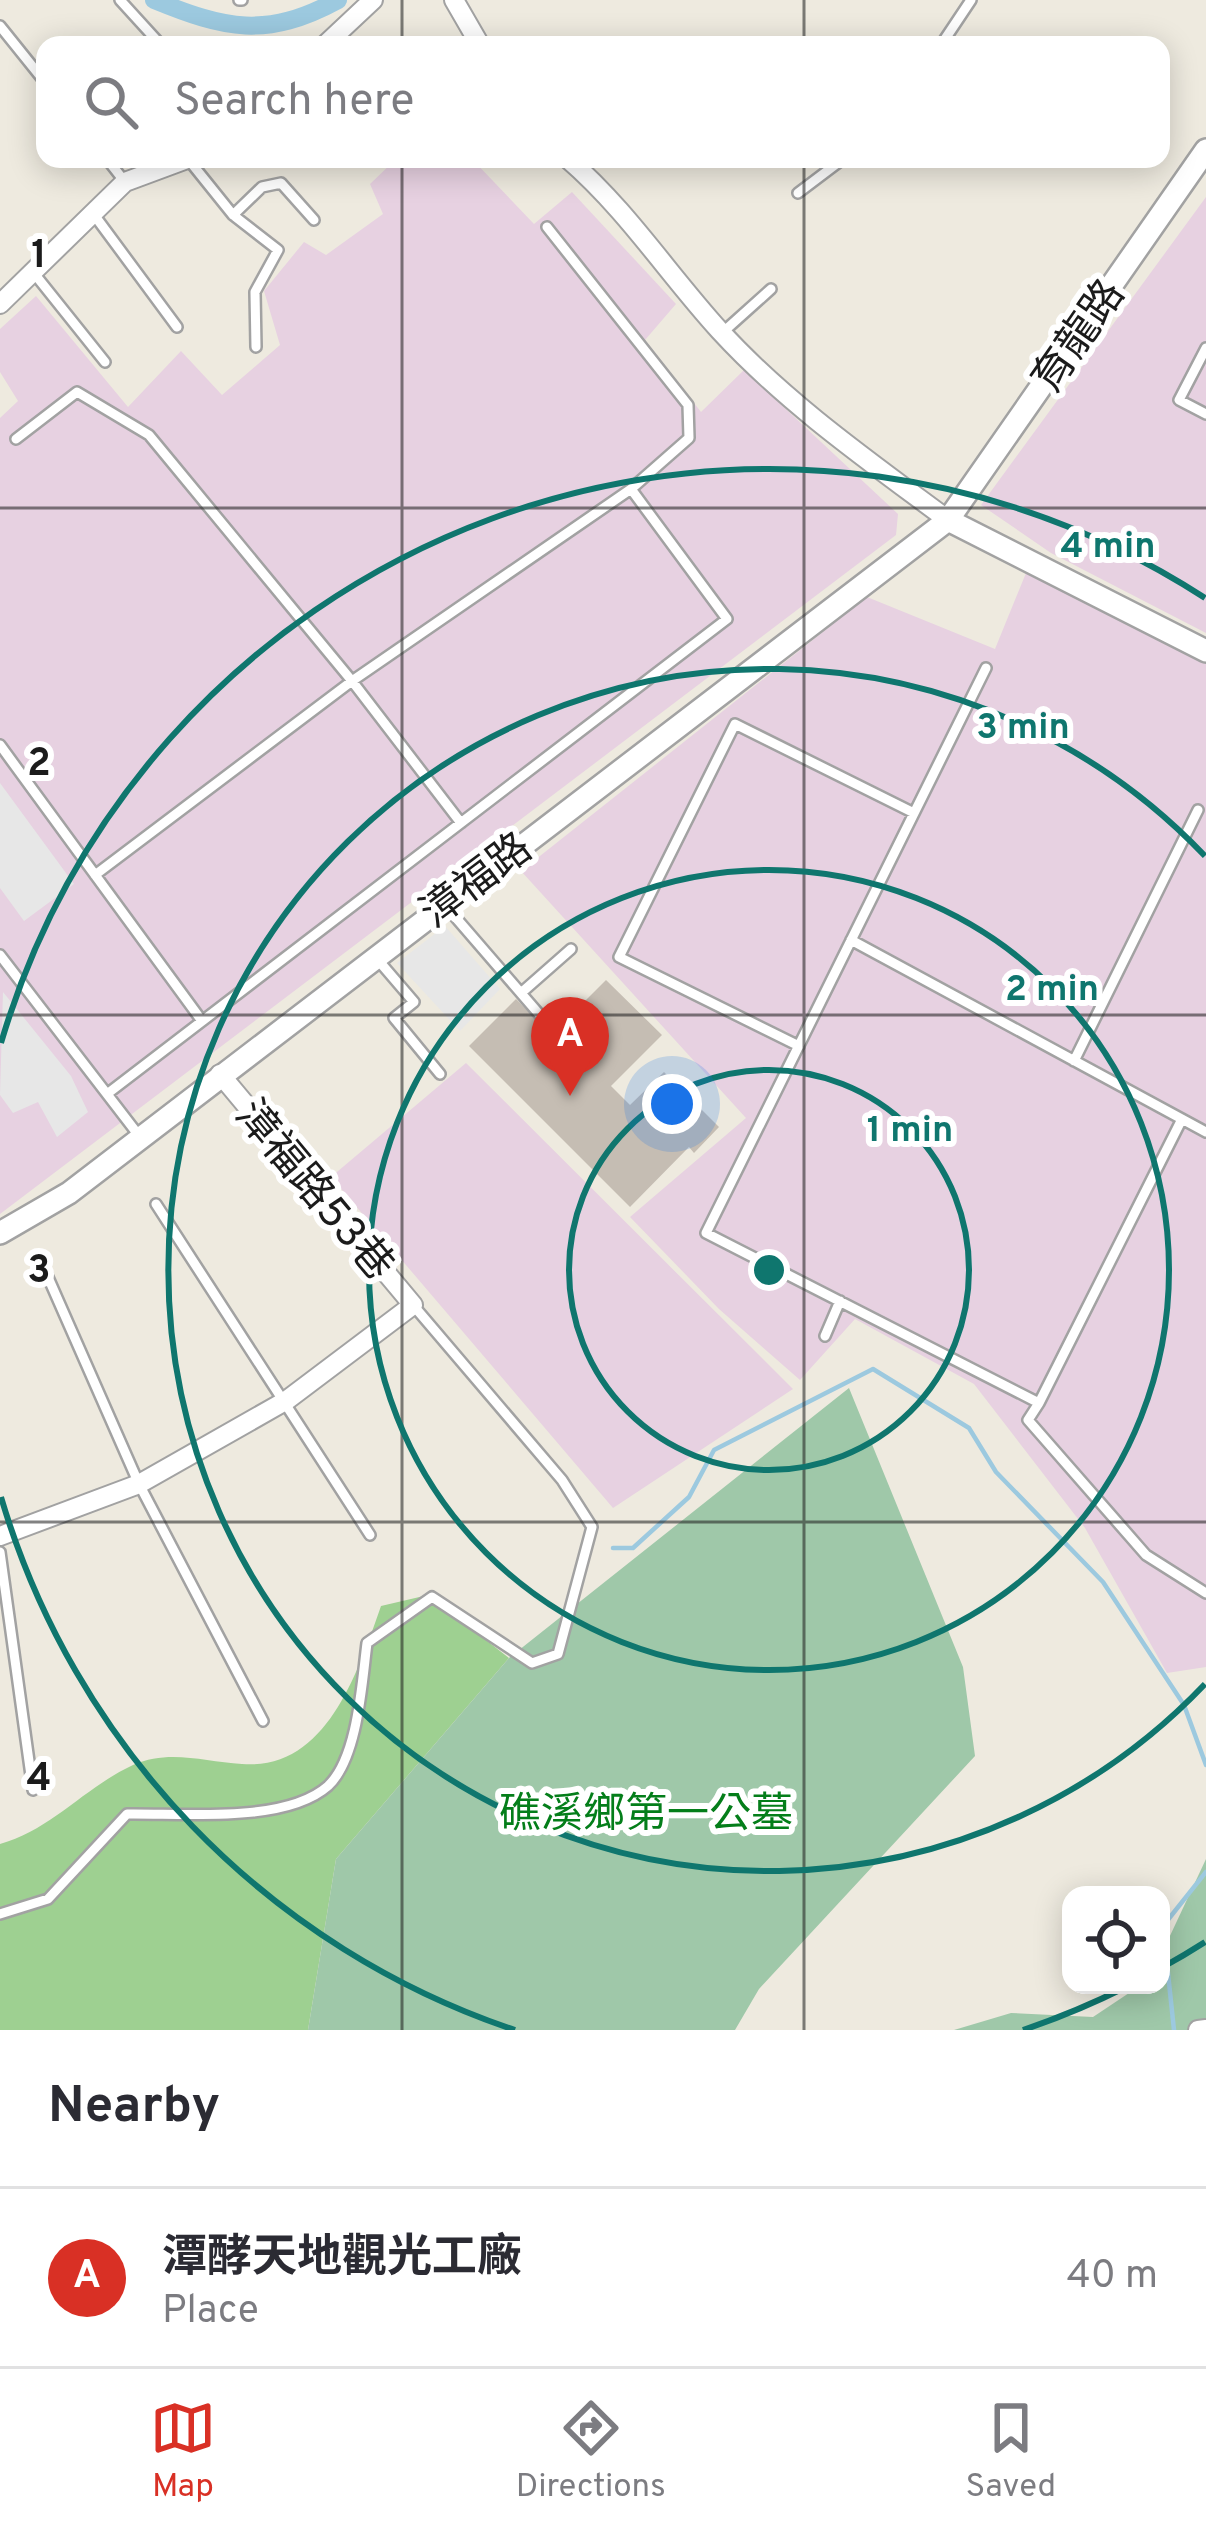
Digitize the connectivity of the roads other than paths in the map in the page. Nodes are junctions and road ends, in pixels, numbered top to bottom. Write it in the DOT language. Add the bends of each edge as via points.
graph roads {
  1 [pos="120,0"];
  2 [pos="373,0"];
  3 [pos="454,0"];
  4 [pos="971,0"];
  5 [pos="0,26"];
  6 [pos="153,36"];
  7 [pos="335,36"];
  8 [pos="476,36"];
  9 [pos="947,36"];
  10 [pos="36,71"];
  11 [pos="1206,150"];
  12 [pos="114,168"];
  13 [pos="163,168"];
  14 [pos="195,168"];
  15 [pos="578,168"];
  16 [pos="831,168"];
  17 [pos="125,182"];
  18 [pos="798,194"];
  19 [pos="92,212"];
  20 [pos="233,215"];
  21 [pos="314,220"];
  22 [pos="547,227"];
  23 [pos="33,272"];
  24 [pos="771,289"];
  25 [pos="0,304"];
  26 [pos="177,327"];
  27 [pos="722,333"];
  28 [pos="256,347"];
  29 [pos="1206,348"];
  30 [pos="105,362"];
  31 [pos="1206,414"];
  32 [pos="16,439"];
  33 [pos="631,489"];
  34 [pos="948,520"];
  35 [pos="1206,652"];
  36 [pos="986,668"];
  37 [pos="352,681"];
  38 [pos="0,745"];
  39 [pos="1198,810"];
  40 [pos="914,813"];
  41 [pos="461,823"];
  42 [pos="95,875"];
  43 [pos="444,904"];
  44 [pos="851,940"];
  45 [pos="571,949"];
  46 [pos="0,955"];
  47 [pos="374,956"];
  48 [pos="520,993"];
  49 [pos="202,1021"];
  50 [pos="558,1036"];
  51 [pos="799,1046"];
  52 [pos="1074,1060"];
  53 [pos="440,1073"];
  54 [pos="220,1074"];
  55 [pos="107,1094"];
  56 [pos="1182,1119"];
  57 [pos="1206,1132"];
  58 [pos="140,1137"];
  59 [pos="156,1204"];
  60 [pos="0,1234"];
  61 [pos="47,1275"];
  62 [pos="840,1301"];
  63 [pos="413,1305"];
  64 [pos="825,1336"];
  65 [pos="287,1400"];
  66 [pos="1039,1403"];
  67 [pos="140,1484"];
  68 [pos="370,1535"];
  69 [pos="0,1536"];
  70 [pos="0,1552"];
  71 [pos="1206,1593"];
  72 [pos="263,1721"];
  73 [pos="33,1790"];
  74 [pos="0,1914"];
  1 -- 6 [label="lane"];
  2 -- 7 [label="street"];
  3 -- 8 [label="street"];
  4 -- 9 [label="lane"];
  5 -- 10 [label="lane"];
  11 -- 34 [label="street, 育龍路"];
  12 -- 17 [label="lane"];
  13 -- 17 [label="street"];
  14 -- 20 [label="lane"];
  15 -- 27 [label="street"];
  16 -- 18 [label="lane"];
  17 -- 19 [label="street"];
  19 -- 23 [label="street"];
  19 -- 26 [label="lane"];
  20 -- 21 [label="lane" via="262,188 281,183"];
  20 -- 28 [label="lane" via="278,250 258,280"];
  22 -- 33 [label="lane" via="688,406 688,438"];
  23 -- 25 [label="street"];
  23 -- 30 [label="lane"];
  24 -- 27 [label="lane"];
  27 -- 34 [label="street" via="860,455"];
  29 -- 31 [label="lane" via="1179,400"];
  32 -- 37 [label="lane" via="77,392 149,435"];
  33 -- 37 [label="lane"];
  33 -- 41 [label="lane" via="728,619"];
  34 -- 35 [label="street"];
  34 -- 43 [label="street, 漳福路"];
  36 -- 40 [label="lane"];
  37 -- 41 [label="lane"];
  37 -- 42 [label="lane"];
  38 -- 42 [label="lane"];
  39 -- 52 [label="lane"];
  40 -- 44 [label="lane"];
  40 -- 51 [label="lane" via="735,724 630,935 620,957"];
  41 -- 49 [label="lane"];
  42 -- 49 [label="lane"];
  43 -- 47 [label="street, 漳福路"];
  43 -- 48 [label="lane"];
  44 -- 51 [label="lane"];
  44 -- 52 [label="lane"];
  45 -- 48 [label="lane"];
  46 -- 55 [label="lane"];
  47 -- 53 [label="lane" via="414,1002 394,1018"];
  47 -- 54 [label="street, 漳福路"];
  48 -- 50 [label="lane"];
  49 -- 55 [label="lane"];
  51 -- 62 [label="lane" via="706,1233"];
  52 -- 56 [label="lane"];
  54 -- 58 [label="street, 漳福路"];
  54 -- 63 [label="street, 漳福路53巷"];
  55 -- 58 [label="lane"];
  56 -- 57 [label="lane"];
  56 -- 66 [label="lane"];
  58 -- 60 [label="street, 漳福路"];
  59 -- 65 [label="lane"];
  61 -- 67 [label="lane"];
  62 -- 64 [label="lane"];
  62 -- 66 [label="lane"];
  63 -- 65 [label="street"];
  63 -- 74 [label="lane" via="562,1480 592,1527 558,1654 532,1663 432,1597 367,1643 356,1730 330,1784 287,1808 127,1814 48,1899"];
  65 -- 67 [label="street"];
  65 -- 68 [label="lane"];
  66 -- 71 [label="lane" via="1028,1420 1131,1538"];
  67 -- 69 [label="street"];
  67 -- 72 [label="lane"];
  70 -- 73 [label="lane"];
}
